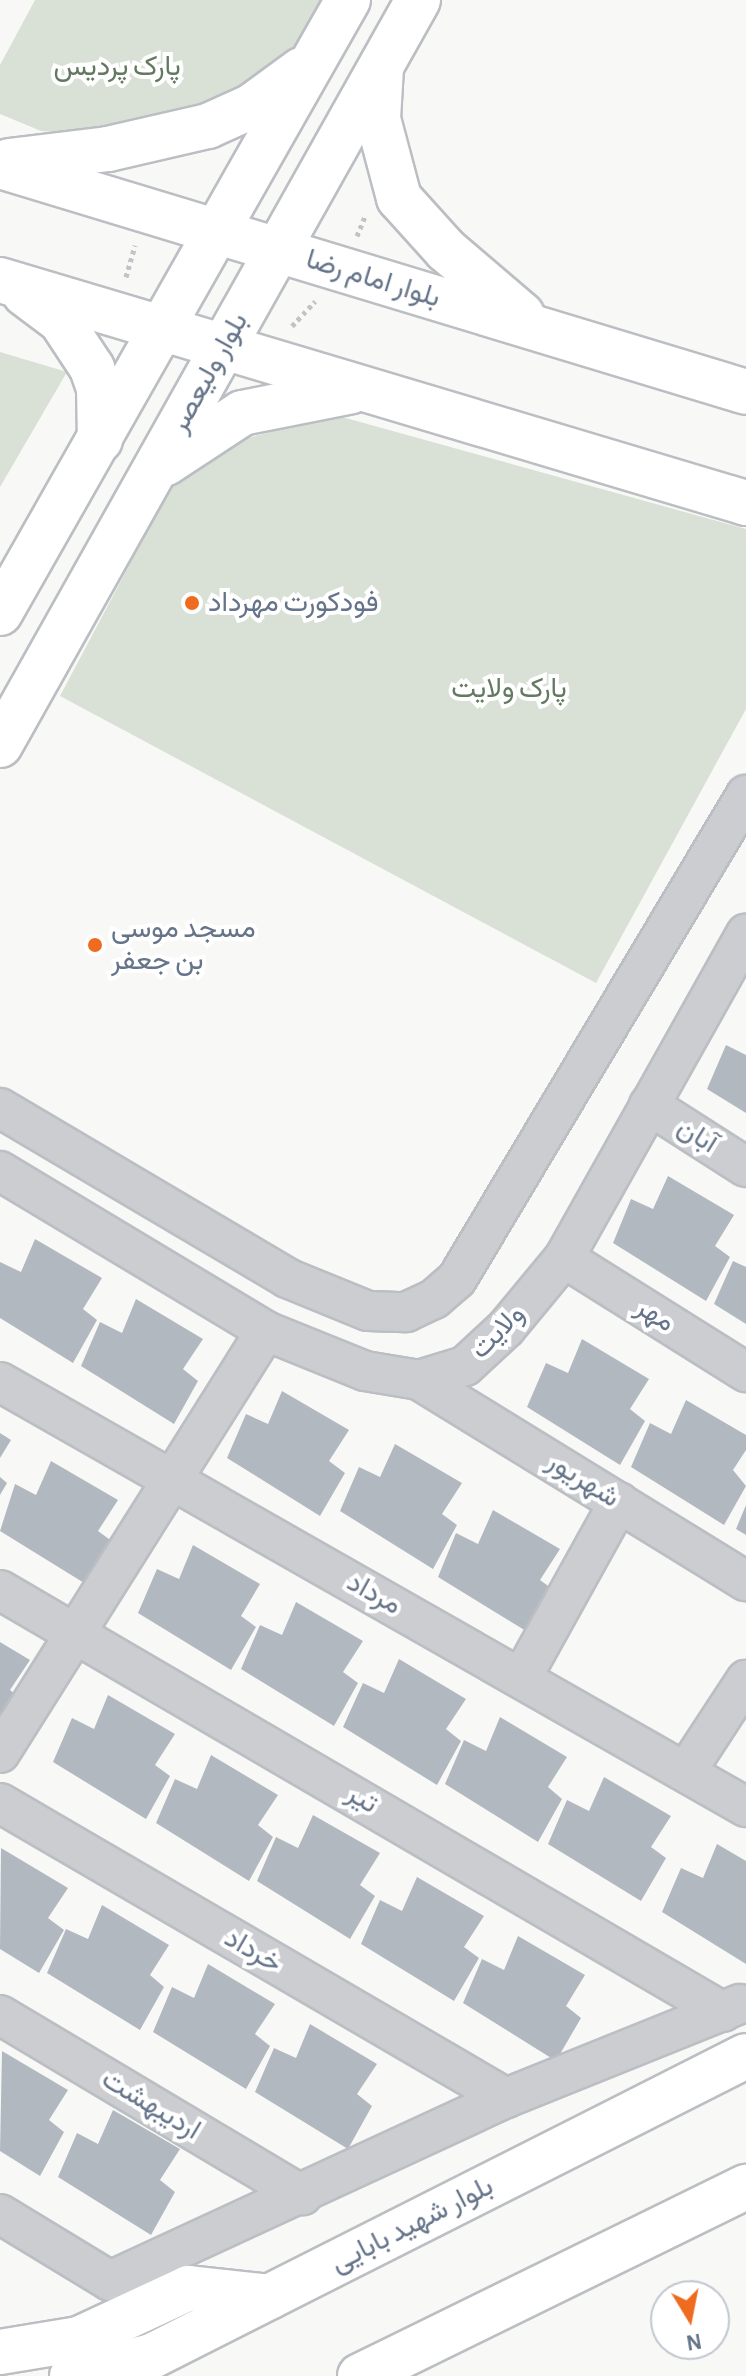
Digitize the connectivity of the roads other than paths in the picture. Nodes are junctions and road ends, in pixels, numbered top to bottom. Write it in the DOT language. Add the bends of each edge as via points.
graph roads {
  1 [pos="348,0"];
  2 [pos="418,0"];
  3 [pos="317,54"];
  4 [pos="382,63"];
  5 [pos="0,164"];
  6 [pos="216,231"];
  7 [pos="276,250"];
  8 [pos="3,281"];
  9 [pos="165,329"];
  10 [pos="539,330"];
  11 [pos="224,348"];
  12 [pos="365,390"];
  13 [pos="746,392"];
  14 [pos="100,440"];
  15 [pos="152,475"];
  16 [pos="746,503"];
  17 [pos="0,613"];
  18 [pos="0,745"];
  19 [pos="746,795"];
  20 [pos="741,953"];
  21 [pos="649,1105"];
  22 [pos="0,1108"];
  23 [pos="746,1167"];
  24 [pos="0,1171"];
  25 [pos="564,1258"];
  26 [pos="266,1331"];
  27 [pos="746,1372"];
  28 [pos="419,1380"];
  29 [pos="0,1382"];
  30 [pos="171,1480"];
  31 [pos="619,1502"];
  32 [pos="746,1581"];
  33 [pos="0,1590"];
  34 [pos="77,1630"];
  35 [pos="522,1677"];
  36 [pos="746,1680"];
  37 [pos="0,1753"];
  38 [pos="687,1770"];
  39 [pos="0,1803"];
  40 [pos="746,1807"];
  41 [pos="734,2007"];
  42 [pos="0,2015"];
  43 [pos="746,2056"];
  44 [pos="506,2098"];
  45 [pos="746,2187"];
  46 [pos="302,2195"];
  47 [pos="0,2214"];
  48 [pos="270,2297"];
  49 [pos="0,2352"];
  50 [pos="72,2376"];
  51 [pos="360,2376"];
  1 -- 3 [label="main road"];
  2 -- 4 [label="main road, بلوار ولیعصر"];
  3 -- 5 [label="main road" via="274,92 208,126 108,149"];
  3 -- 6 [label="main road"];
  4 -- 7 [label="main road, بلوار ولیعصر"];
  4 -- 10 [label="main road" via="378,119 399,198 446,250"];
  5 -- 6 [label="main road, بلوار امام رضا"];
  6 -- 7 [label="main road, بلوار امام رضا"];
  6 -- 9 [label="main road"];
  7 -- 10 [label="main road, بلوار امام رضا"];
  7 -- 11 [label="main road, بلوار ولیعصر"];
  8 -- 9 [label="main road"];
  8 -- 14 [label="main road" via="61,321 83,350 99,388"];
  9 -- 11 [label="main road"];
  9 -- 14 [label="main road"];
  10 -- 13 [label="main road, بلوار امام رضا"];
  11 -- 12 [label="main road"];
  11 -- 15 [label="main road, بلوار ولیعصر"];
  12 -- 15 [label="main road" via="311,396 242,413 185,446"];
  12 -- 16 [label="main road"];
  14 -- 17 [label="main road"];
  15 -- 18 [label="main road, بلوار ولیعصر"];
  19 -- 22 [label="street" via="457,1279 434,1299 406,1312 368,1311 287,1278"];
  20 -- 21 [label="street, ولایت"];
  21 -- 23 [label="street, آبان"];
  21 -- 25 [label="street, ولایت"];
  24 -- 26 [label="street, ولایت"];
  25 -- 27 [label="street, مهر"];
  25 -- 28 [label="street, ولایت" via="506,1328 465,1366"];
  26 -- 28 [label="street, ولایت" via="365,1371"];
  26 -- 30 [label="street"];
  28 -- 31 [label="street, شهریور"];
  29 -- 30 [label="street, مرداد"];
  30 -- 34 [label="street"];
  30 -- 35 [label="street, مرداد"];
  31 -- 32 [label="street, شهریور"];
  31 -- 35 [label="street"];
  33 -- 34 [label="street, تیر"];
  34 -- 37 [label="street"];
  34 -- 41 [label="street, تیر"];
  35 -- 38 [label="street, مرداد"];
  36 -- 38 [label="street"];
  38 -- 40 [label="street, مرداد"];
  39 -- 44 [label="street, خرداد"];
  41 -- 44 [label="street"];
  42 -- 46 [label="street, اردیبهشت"];
  43 -- 48 [label="main road, بلوار شهید بابایی"];
  44 -- 46 [label="street"];
  45 -- 51 [label="main road"];
  46 -- 47 [label="street" via="110,2281"];
  48 -- 49 [label="main road" via="189,2288 79,2339"];
  48 -- 50 [label="main road, بلوار شهید بابایی" via="152,2356"];
}
